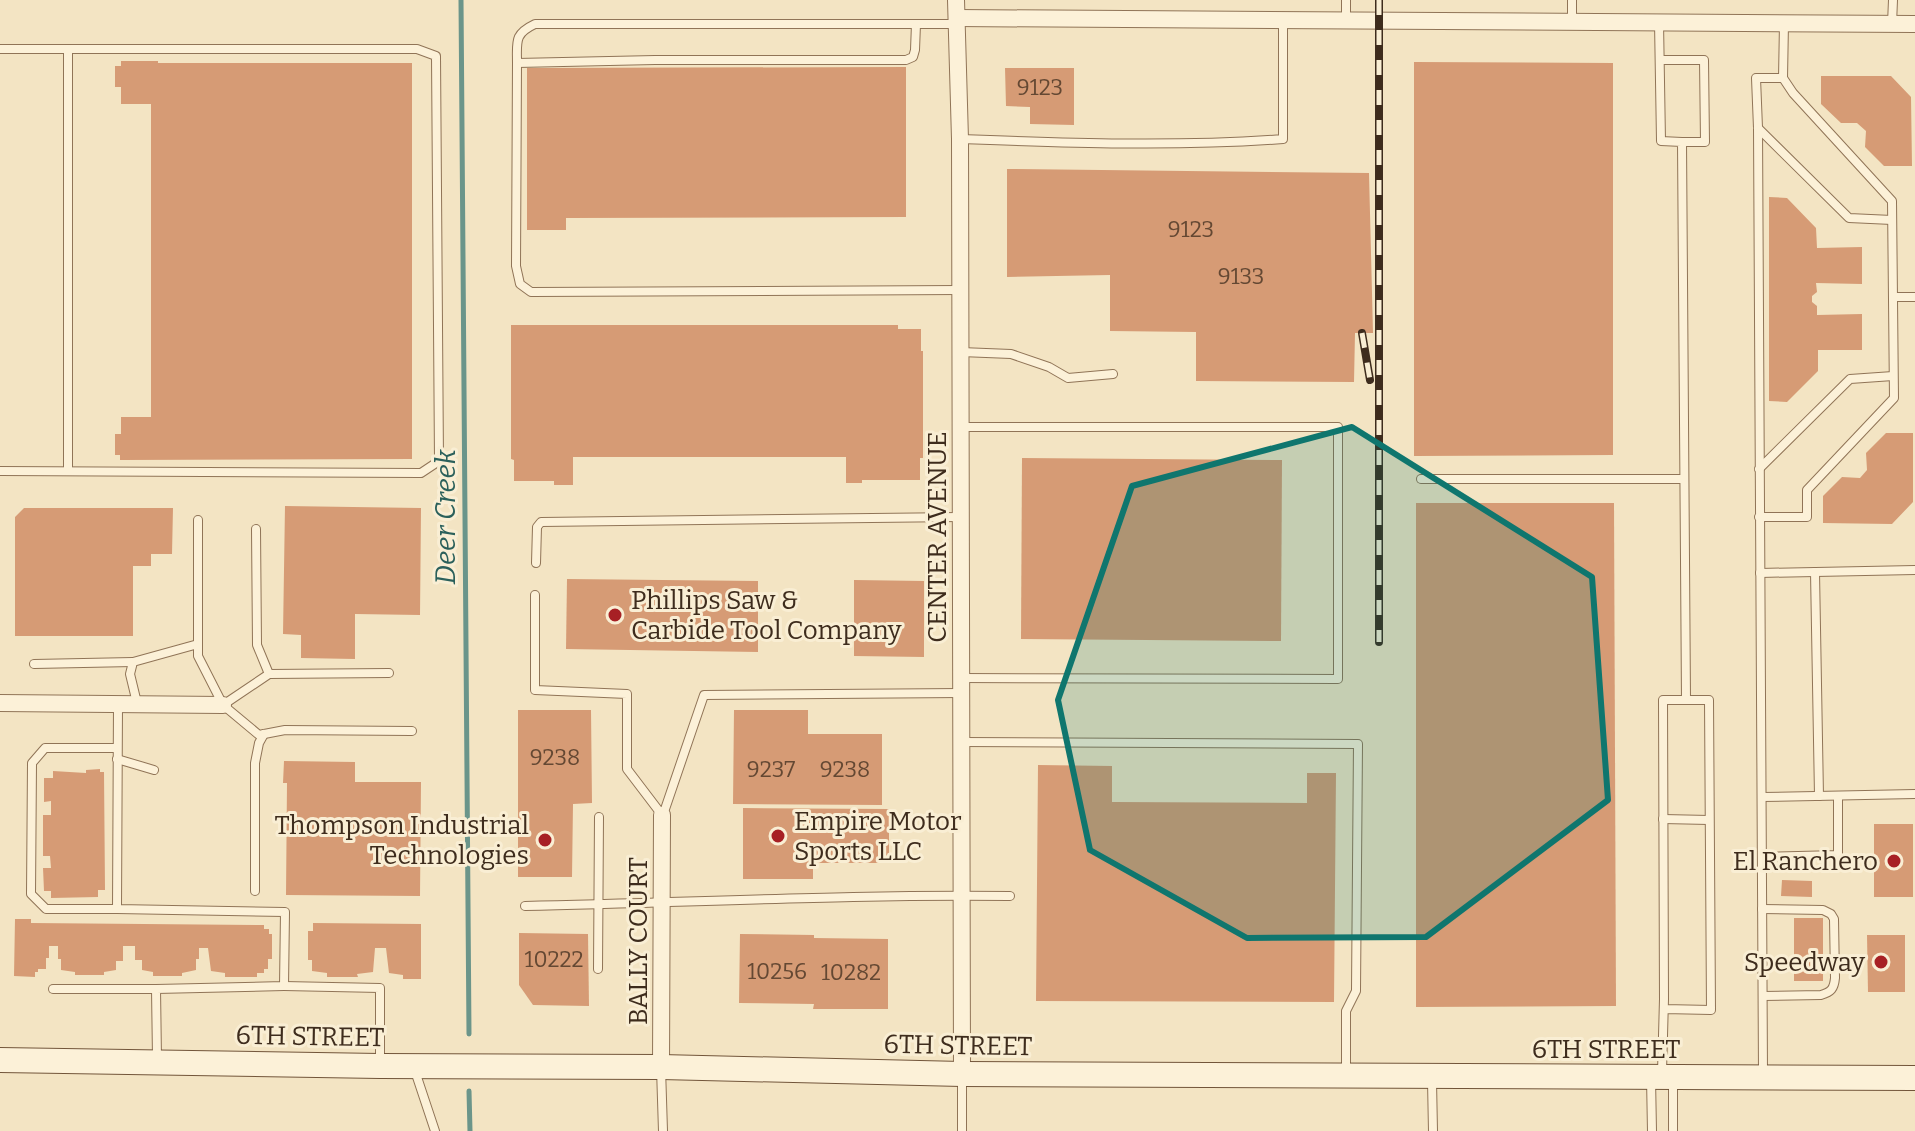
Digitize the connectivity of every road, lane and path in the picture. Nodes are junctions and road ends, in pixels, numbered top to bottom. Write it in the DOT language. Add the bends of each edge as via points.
graph roads {
  1 [pos="956,0"];
  2 [pos="1346,0"];
  3 [pos="1572,0"];
  4 [pos="1893,0"];
  5 [pos="1284,20"];
  6 [pos="1346,20"];
  7 [pos="957,21"];
  8 [pos="1572,22"];
  9 [pos="1659,22"];
  10 [pos="1784,23"];
  11 [pos="916,24"];
  12 [pos="1892,24"];
  13 [pos="1915,24"];
  14 [pos="0,49"];
  15 [pos="68,49"];
  16 [pos="1660,60"];
  17 [pos="517,63"];
  18 [pos="1783,78"];
  19 [pos="1758,128"];
  20 [pos="960,139"];
  21 [pos="1682,142"];
  22 [pos="1892,220"];
  23 [pos="961,290"];
  24 [pos="1893,297"];
  25 [pos="1915,297"];
  26 [pos="961,352"];
  27 [pos="1113,374"];
  28 [pos="1893,376"];
  29 [pos="961,427"];
  30 [pos="1759,469"];
  31 [pos="0,471"];
  32 [pos="68,471"];
  33 [pos="1421,479"];
  34 [pos="1684,479"];
  35 [pos="961,517"];
  36 [pos="1759,517"];
  37 [pos="198,520"];
  38 [pos="256,529"];
  39 [pos="536,563"];
  40 [pos="1915,570"];
  41 [pos="1815,572"];
  42 [pos="1760,573"];
  43 [pos="535,595"];
  44 [pos="198,644"];
  45 [pos="133,662"];
  46 [pos="34,664"];
  47 [pos="389,673"];
  48 [pos="269,674"];
  49 [pos="961,686"];
  50 [pos="1686,700"];
  51 [pos="0,703"];
  52 [pos="118,704"];
  53 [pos="137,704"];
  54 [pos="223,705"];
  55 [pos="412,731"];
  56 [pos="264,734"];
  57 [pos="962,742"];
  58 [pos="117,748"];
  59 [pos="117,759"];
  60 [pos="154,770"];
  61 [pos="1915,794"];
  62 [pos="1819,796"];
  63 [pos="1838,796"];
  64 [pos="1762,797"];
  65 [pos="662,815"];
  66 [pos="599,817"];
  67 [pos="1663,819"];
  68 [pos="1709,820"];
  69 [pos="1762,857"];
  70 [pos="255,891"];
  71 [pos="962,896"];
  72 [pos="1010,896"];
  73 [pos="662,904"];
  74 [pos="599,905"];
  75 [pos="525,906"];
  76 [pos="117,909"];
  77 [pos="1762,909"];
  78 [pos="598,969"];
  79 [pos="284,986"];
  80 [pos="53,989"];
  81 [pos="156,989"];
  82 [pos="1763,996"];
  83 [pos="1664,1009"];
  84 [pos="0,1060"];
  85 [pos="157,1062"];
  86 [pos="380,1066"];
  87 [pos="413,1066"];
  88 [pos="661,1067"];
  89 [pos="962,1074"];
  90 [pos="1346,1075"];
  91 [pos="1432,1076"];
  92 [pos="1662,1077"];
  93 [pos="1763,1078"];
  94 [pos="1915,1078"];
  95 [pos="435,1131"];
  96 [pos="663,1131"];
  97 [pos="962,1131"];
  98 [pos="1433,1131"];
  99 [pos="1652,1131"];
  100 [pos="1673,1131"];
  1 -- 7 [label="street, CENTER AVENUE"];
  2 -- 6 [label="lane"];
  3 -- 8 [label="lane"];
  4 -- 12 [label="lane"];
  5 -- 6 [label="street"];
  5 -- 7 [label="street"];
  5 -- 20 [label="lane" via="1283,139"];
  6 -- 8 [label="street"];
  7 -- 11 [label="lane"];
  7 -- 20 [label="street, CENTER AVENUE"];
  8 -- 9 [label="street"];
  9 -- 10 [label="street"];
  9 -- 16 [label="lane"];
  10 -- 12 [label="street"];
  10 -- 18 [label="lane"];
  11 -- 17 [label="lane" via="535,24 523,29 517,41"];
  11 -- 17 [label="lane" via="915,50 906,60"];
  12 -- 13 [label="street"];
  14 -- 15 [label="lane"];
  15 -- 32 [label="lane"];
  15 -- 32 [label="lane" via="417,49 436,56 439,461 421,473"];
  16 -- 21 [label="lane" via="1661,141"];
  16 -- 21 [label="lane" via="1704,60 1705,142"];
  17 -- 23 [label="lane" via="516,266 520,284 531,292"];
  18 -- 19 [label="lane" via="1756,78"];
  18 -- 22 [label="lane" via="1892,201"];
  19 -- 22 [label="lane" via="1849,218"];
  19 -- 30 [label="lane"];
  20 -- 23 [label="street, CENTER AVENUE"];
  21 -- 34 [label="lane"];
  22 -- 24 [label="lane"];
  23 -- 26 [label="street, CENTER AVENUE"];
  24 -- 25 [label="lane"];
  24 -- 28 [label="lane"];
  26 -- 27 [label="lane" via="1011,354 1068,378"];
  26 -- 29 [label="street, CENTER AVENUE"];
  28 -- 30 [label="lane" via="1850,379"];
  28 -- 36 [label="lane" via="1894,398 1807,490 1807,517"];
  29 -- 35 [label="street, CENTER AVENUE"];
  29 -- 49 [label="lane" via="1338,427 1338,679"];
  30 -- 36 [label="lane"];
  31 -- 32 [label="lane"];
  33 -- 34 [label="lane"];
  34 -- 50 [label="lane"];
  35 -- 39 [label="lane" via="541,522"];
  35 -- 49 [label="street, CENTER AVENUE"];
  36 -- 42 [label="lane"];
  37 -- 44 [label="lane"];
  38 -- 48 [label="lane" via="257,645"];
  40 -- 41 [label="lane"];
  41 -- 42 [label="lane"];
  41 -- 62 [label="lane"];
  42 -- 64 [label="lane"];
  43 -- 65 [label="lane" via="535,690 627,694 627,769"];
  44 -- 45 [label="lane"];
  44 -- 54 [label="lane" via="198,656"];
  45 -- 46 [label="lane"];
  45 -- 53 [label="lane" via="130,674"];
  47 -- 48 [label="lane"];
  48 -- 54 [label="lane"];
  49 -- 57 [label="street, CENTER AVENUE"];
  49 -- 65 [label="lane" via="704,695"];
  50 -- 67 [label="lane" via="1663,700"];
  50 -- 68 [label="lane" via="1709,700"];
  51 -- 52 [label="street"];
  52 -- 53 [label="street"];
  52 -- 58 [label="lane"];
  53 -- 54 [label="street"];
  54 -- 56 [label="lane"];
  55 -- 56 [label="lane"];
  56 -- 70 [label="lane" via="255,763"];
  57 -- 71 [label="street, CENTER AVENUE"];
  57 -- 90 [label="lane" via="1358,744 1356,991 1346,1011"];
  58 -- 59 [label="lane"];
  58 -- 76 [label="lane" via="45,748 32,763 31,894 46,909"];
  59 -- 60 [label="lane"];
  59 -- 76 [label="lane"];
  61 -- 63 [label="lane"];
  62 -- 63 [label="lane"];
  62 -- 64 [label="lane"];
  63 -- 69 [label="lane" via="1838,855"];
  64 -- 69 [label="lane"];
  65 -- 73 [label="street, BALLY COURT"];
  66 -- 74 [label="lane"];
  67 -- 68 [label="lane"];
  67 -- 83 [label="lane"];
  68 -- 83 [label="lane" via="1711,1010"];
  69 -- 77 [label="lane"];
  71 -- 72 [label="lane"];
  71 -- 73 [label="lane"];
  71 -- 89 [label="street, CENTER AVENUE"];
  73 -- 74 [label="lane"];
  73 -- 88 [label="street, BALLY COURT"];
  74 -- 75 [label="lane"];
  74 -- 78 [label="lane"];
  76 -- 79 [label="lane" via="285,912"];
  77 -- 82 [label="lane"];
  77 -- 82 [label="lane" via="1831,914 1835,978 1829,993"];
  79 -- 81 [label="lane"];
  79 -- 86 [label="lane" via="380,988"];
  80 -- 81 [label="lane"];
  81 -- 85 [label="lane"];
  82 -- 93 [label="lane"];
  83 -- 92 [label="lane"];
  84 -- 85 [label="main road, 6TH STREET"];
  85 -- 86 [label="main road, 6TH STREET"];
  86 -- 87 [label="main road, 6TH STREET"];
  87 -- 88 [label="main road, 6TH STREET"];
  87 -- 95 [label="lane"];
  88 -- 89 [label="main road, 6TH STREET"];
  88 -- 96 [label="lane"];
  89 -- 90 [label="main road, 6TH STREET"];
  89 -- 97 [label="lane"];
  90 -- 91 [label="main road, 6TH STREET"];
  91 -- 92 [label="main road, 6TH STREET"];
  91 -- 98 [label="lane"];
  92 -- 93 [label="main road, 6TH STREET"];
  92 -- 99 [label="lane"];
  92 -- 100 [label="lane"];
  93 -- 94 [label="main road, 6TH STREET"];
}
